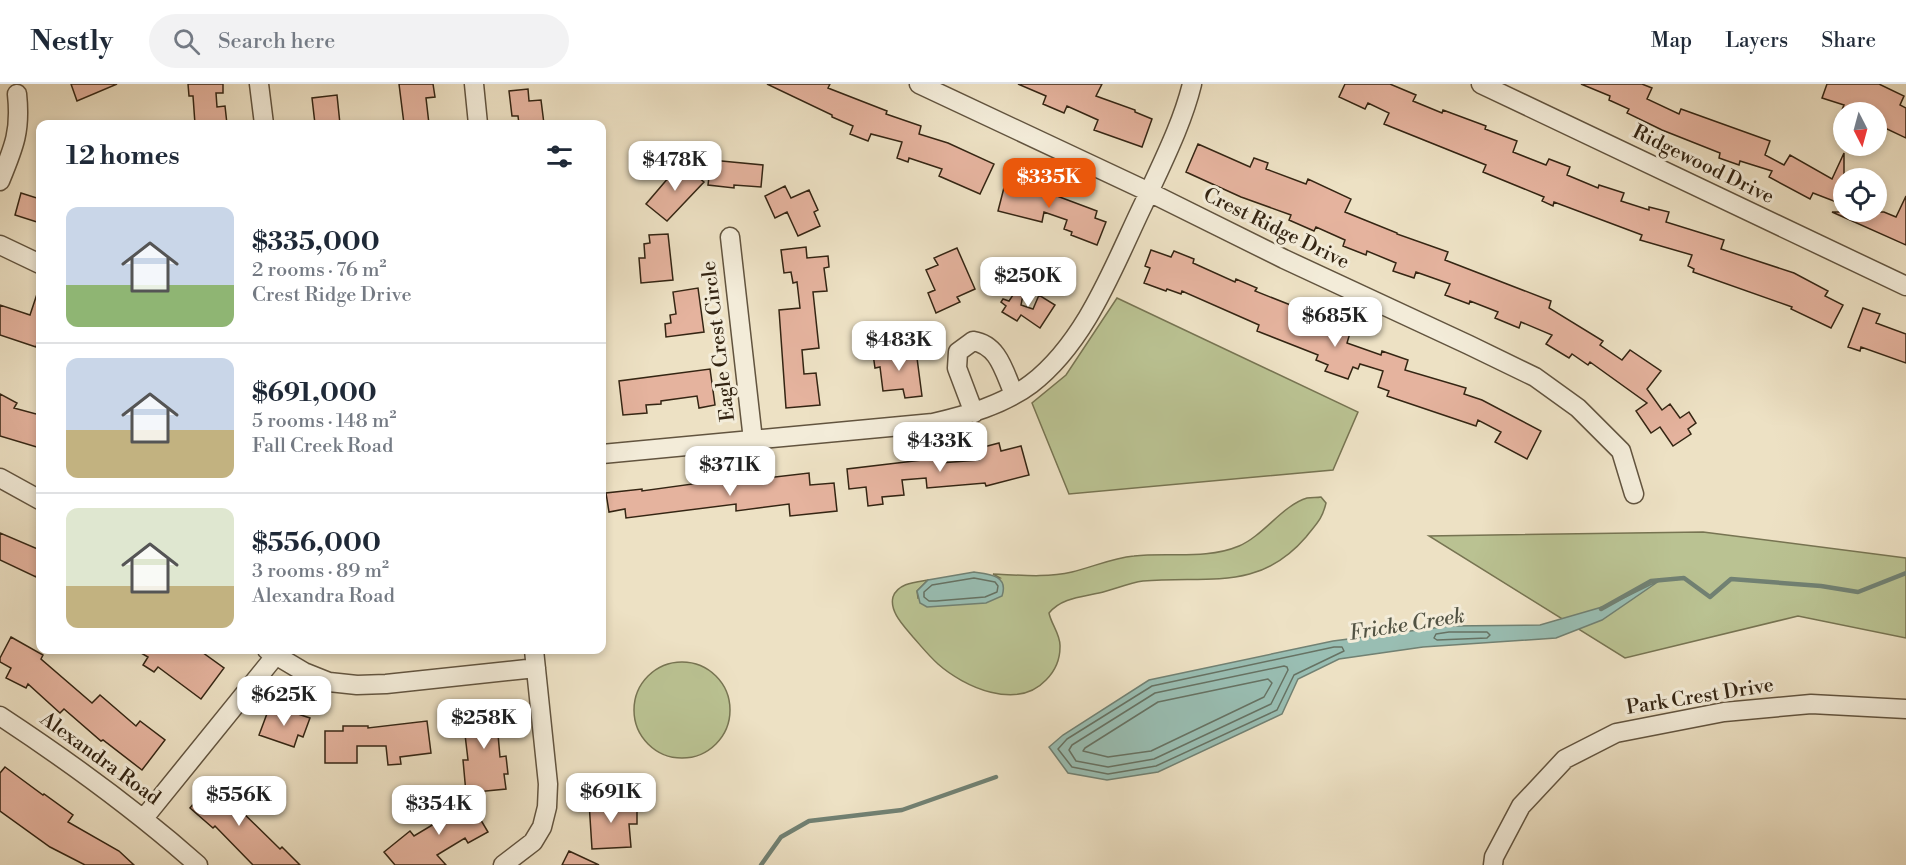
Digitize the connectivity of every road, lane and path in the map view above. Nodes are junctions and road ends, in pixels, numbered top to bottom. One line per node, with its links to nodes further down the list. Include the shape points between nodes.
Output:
1 (260, 84): 7 (street)
2 (474, 84): 8 (street)
3 (919, 84): 10 (street, Crest Ridge Drive)
4 (1192, 84): 10 (street)
5 (1481, 84): 14 (street, Ridgewood Drive)
6 (17, 94): 9 (street, via 16,142)
7 (264, 120)
8 (478, 120)
9 (0, 181)
10 (1149, 192): 15 (street, via 1085,320 1062,354 1031,384); 20 (street, Crest Ridge Drive, via 1535,377 1578,408 1621,451)
11 (730, 237): 17 (street, Eagle Crest Circle)
12 (0, 245): 13 (street)
13 (36, 262)
14 (1906, 286)
15 (1014, 394): 16 (street); 16 (street, via 994,351 986,343 974,341 958,352 957,368)
16 (974, 413): 17 (street, via 933,423)
17 (753, 440): 18 (street)
18 (606, 454)
19 (0, 478): 21 (street)
20 (1634, 494)
21 (36, 498)
22 (272, 654): 27 (street)
23 (277, 654): 24 (street, via 304,672 329,682 357,685 386,684)
24 (535, 658): 29 (street, via 548,807 532,842)
25 (1906, 709): 30 (street, Park Crest Drive, via 1811,704 1724,712 1616,733 1565,759 1521,806)
26 (0, 716): 27 (street, Alexandra Road)
27 (144, 818): 28 (street, Alexandra Road)
28 (198, 865)
29 (503, 865)
30 (1493, 865)

